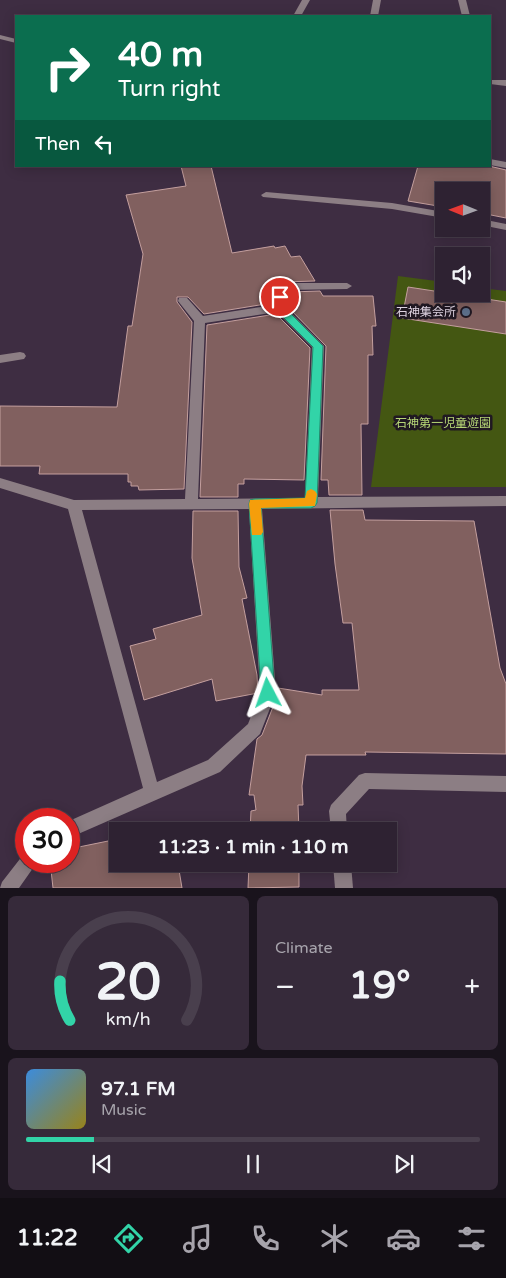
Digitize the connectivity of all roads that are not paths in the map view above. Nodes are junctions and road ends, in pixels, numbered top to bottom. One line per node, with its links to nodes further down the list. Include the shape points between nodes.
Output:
1 (306, 0): 4 (street)
2 (377, 0): 5 (street)
3 (462, 0): 6 (street)
4 (298, 15)
5 (374, 15)
6 (466, 15)
7 (0, 37): 8 (street)
8 (15, 41)
9 (491, 82): 10 (street)
10 (506, 83)
11 (491, 162): 12 (street)
12 (506, 165)
13 (266, 195): 14 (street, via 392,206)
14 (435, 213)
15 (490, 223): 16 (street)
16 (506, 226)
17 (347, 286): 19 (street, via 282,287)
18 (183, 301): 20 (street)
19 (279, 308): 20 (street); 25 (street, via 318,346)
20 (200, 320): 26 (street)
21 (20, 356): 22 (street)
22 (0, 359)
23 (0, 483): 28 (street)
24 (506, 501): 25 (street)
25 (311, 503): 27 (street)
26 (191, 504): 27 (street); 28 (street)
27 (254, 504): 30 (street, via 268,693 254,729 214,766)
28 (74, 506): 30 (street)
29 (506, 784): 31 (street, via 365,781 337,812)
30 (152, 792): 32 (street)
31 (338, 822)
32 (80, 825)
33 (343, 872): 36 (street)
34 (20, 873): 35 (street)
35 (8, 888)
36 (344, 888)

